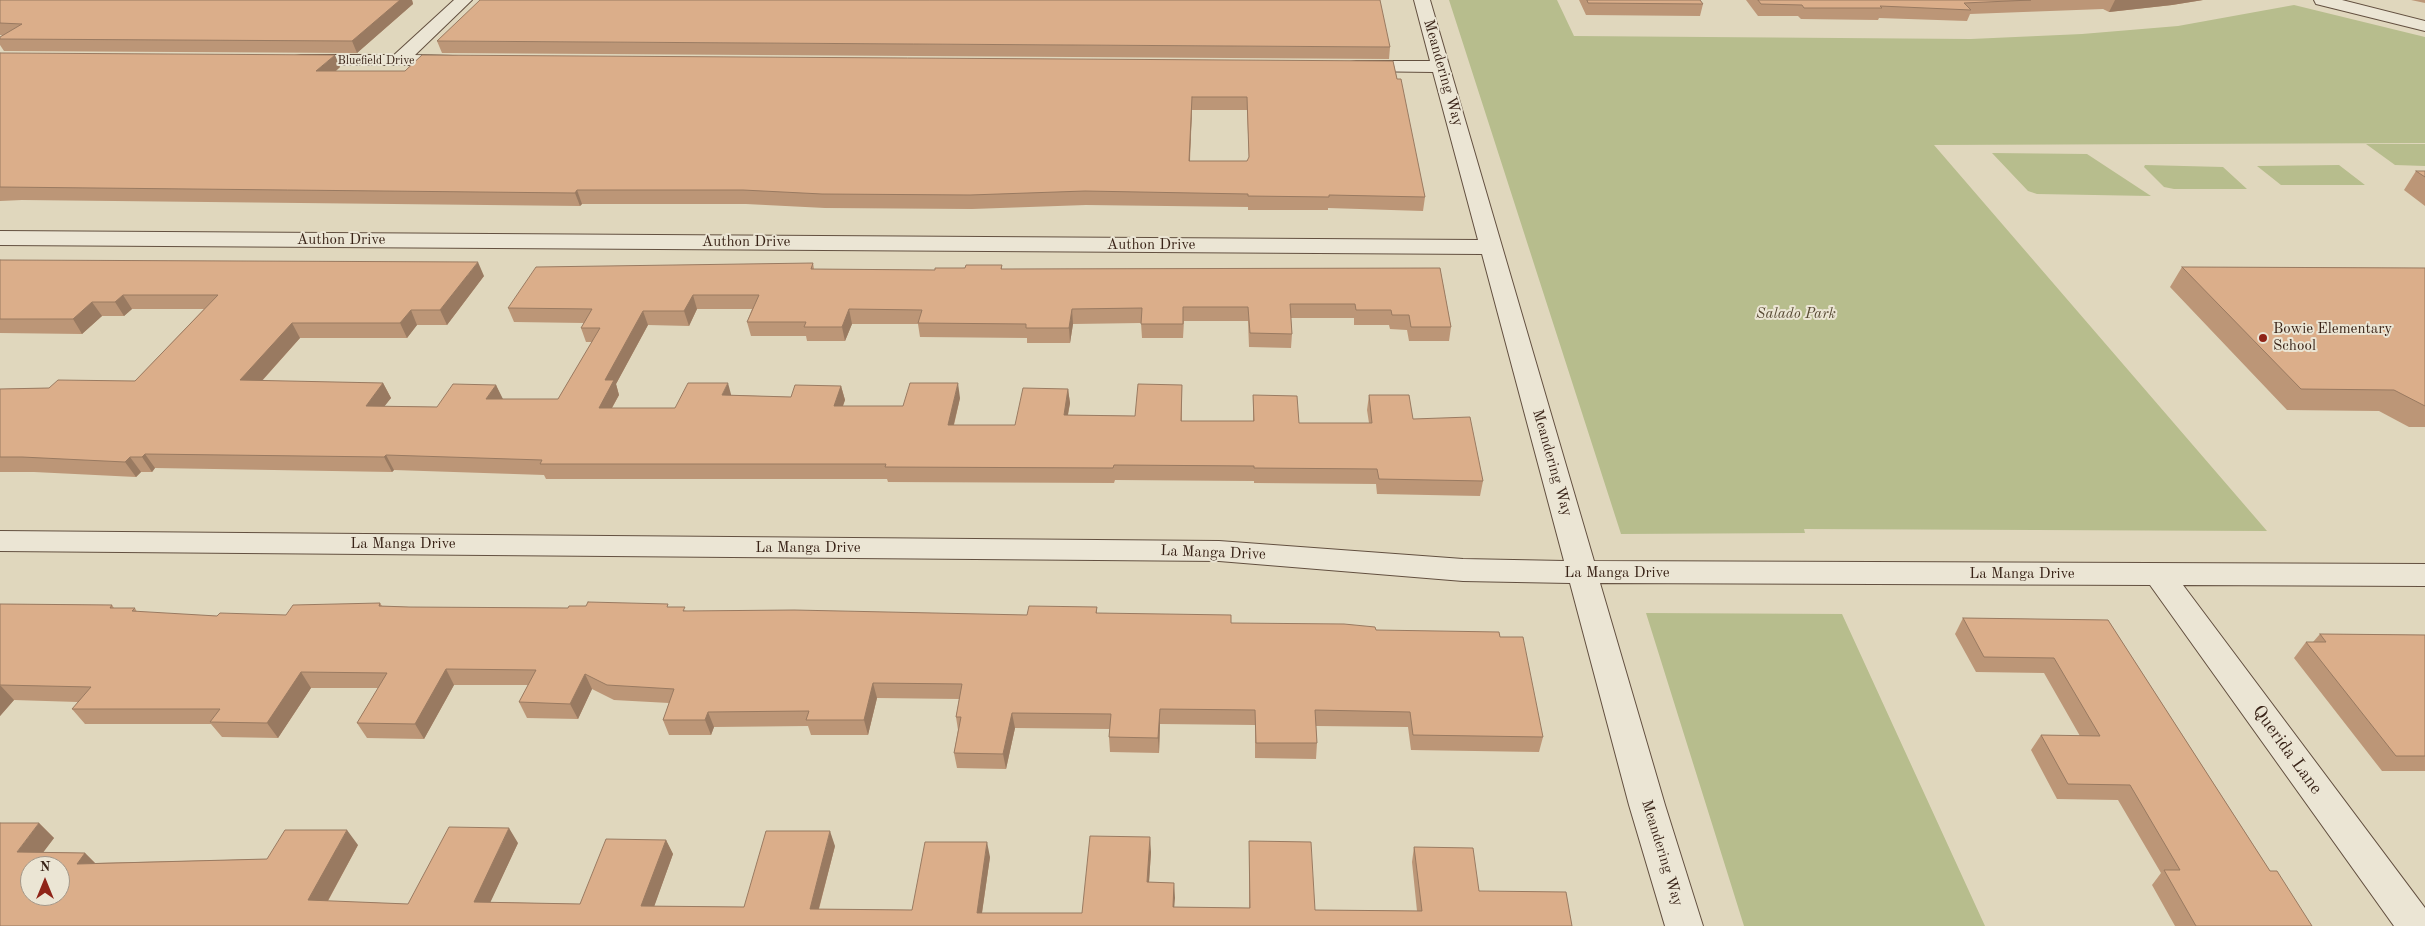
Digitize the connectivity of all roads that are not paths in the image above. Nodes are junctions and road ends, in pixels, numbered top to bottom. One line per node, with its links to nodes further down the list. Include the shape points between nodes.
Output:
1 (464, 0): 6 (street)
2 (1422, 0): 9 (street, Meandering Way)
3 (2322, 0): 4 (street)
4 (2425, 26)
5 (279, 60): 6 (street, Bluefield Drive)
6 (398, 61): 7 (street, Bluefield Drive)
7 (468, 62)
8 (1342, 66): 9 (street)
9 (1441, 67): 11 (street, Meandering Way)
10 (0, 238): 11 (street, Authon Drive)
11 (1491, 247): 13 (street, Meandering Way)
12 (0, 541): 13 (street, La Manga Drive, via 1219,551 1463,570)
13 (1583, 572): 14 (street, La Manga Drive); 16 (street, Meandering Way)
14 (2158, 574): 15 (street, La Manga Drive); 17 (street, Querida Lane)
15 (2425, 575)
16 (1684, 926)
17 (2416, 926)

